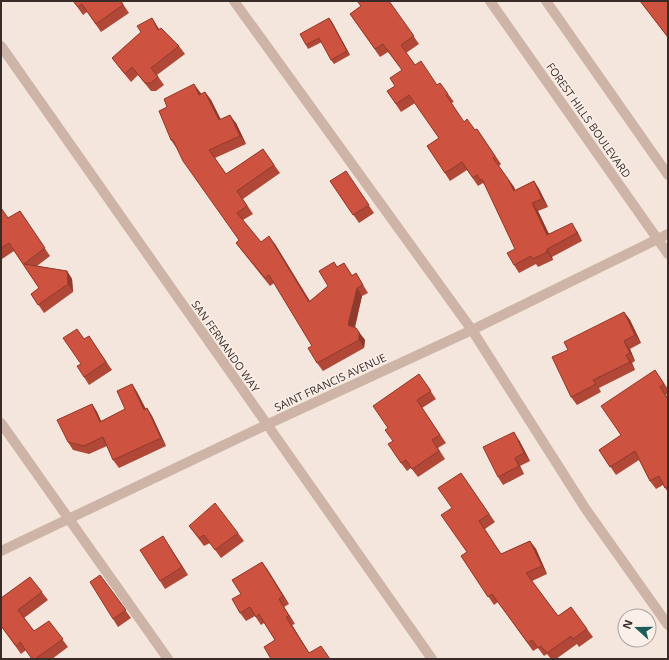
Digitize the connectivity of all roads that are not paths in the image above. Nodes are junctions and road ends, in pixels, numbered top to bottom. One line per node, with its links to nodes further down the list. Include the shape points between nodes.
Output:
1 (234, 1): 9 (street)
2 (490, 1): 7 (street, FOREST HILLS BOULEVARD)
3 (546, 1): 5 (street)
4 (1, 46): 11 (street, SAN FERNANDO WAY)
5 (668, 175)
6 (668, 234): 7 (street, SAINT FRANCIS AVENUE)
7 (658, 239): 8 (street, FOREST HILLS BOULEVARD); 9 (street, SAINT FRANCIS AVENUE)
8 (668, 254)
9 (472, 330): 11 (street, SAINT FRANCIS AVENUE); 14 (street, via 585,508)
10 (1, 423): 12 (street)
11 (266, 425): 12 (street, SAINT FRANCIS AVENUE); 16 (street, SAN FERNANDO WAY)
12 (68, 519): 13 (street, SAINT FRANCIS AVENUE); 15 (street)
13 (1, 551)
14 (668, 625)
15 (168, 659)
16 (432, 659)

